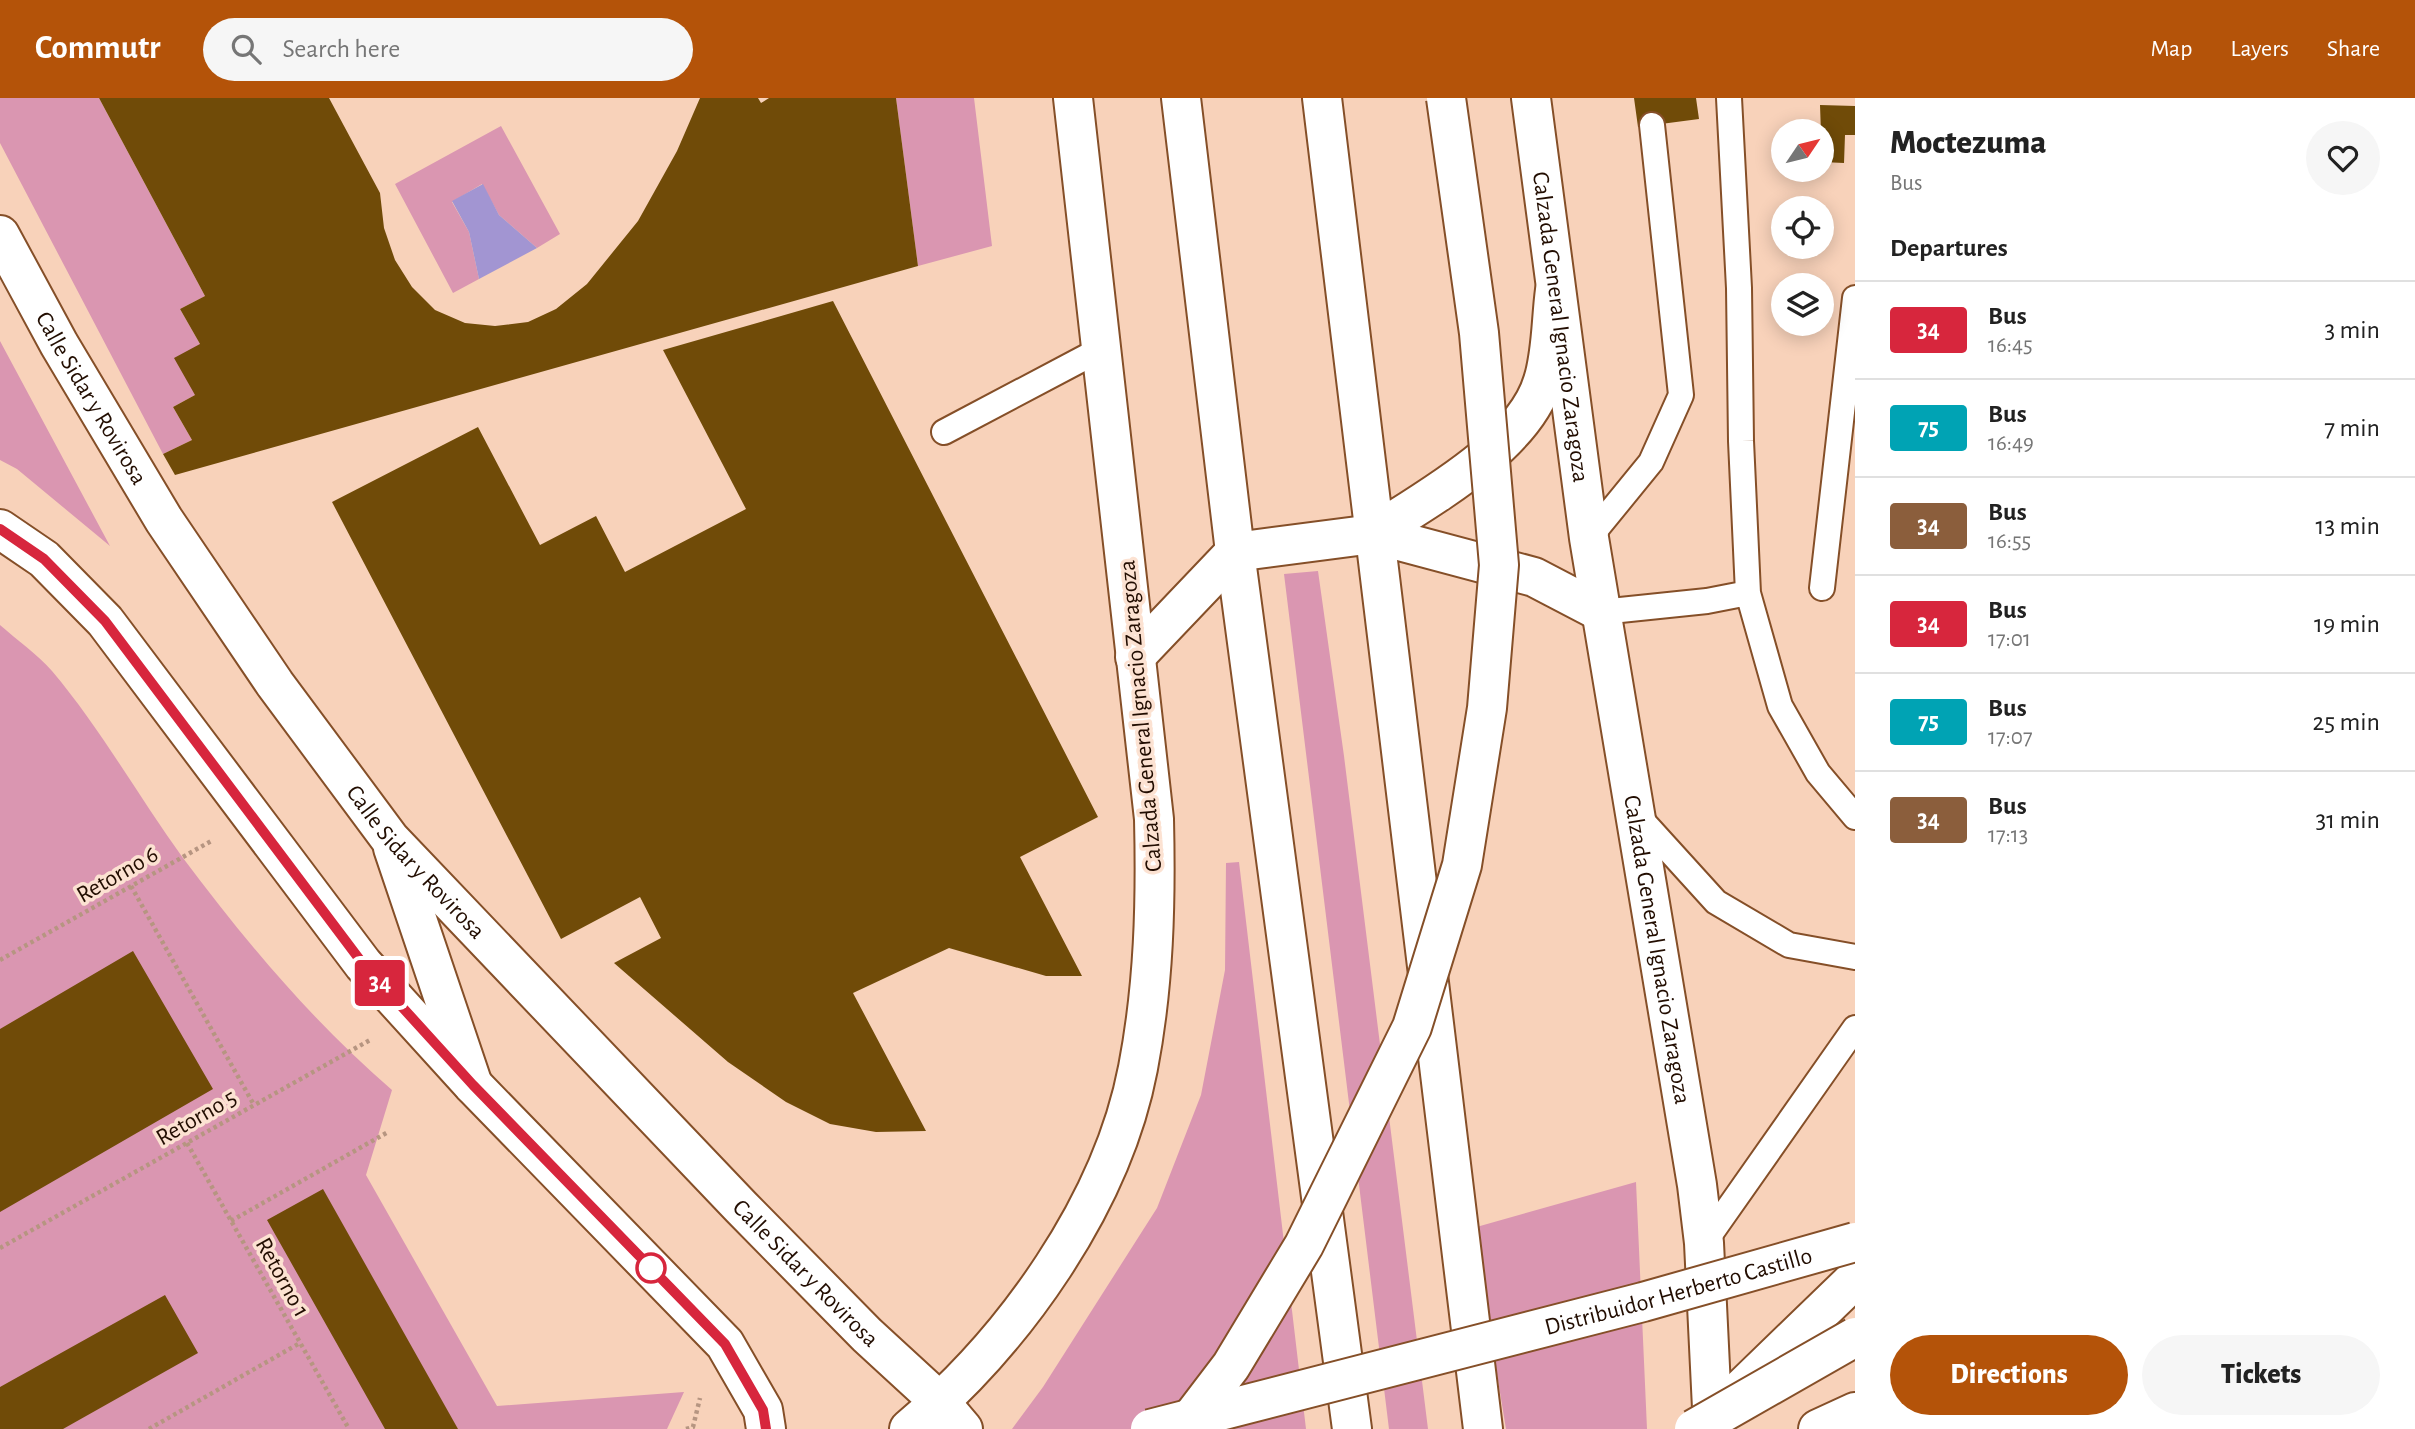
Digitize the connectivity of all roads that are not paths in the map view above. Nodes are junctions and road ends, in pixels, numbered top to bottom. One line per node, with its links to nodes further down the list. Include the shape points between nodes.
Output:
1 (1073, 98): 11 (main road, Calzada General Ignacio Zaragoza)
2 (1181, 98): 16 (main road)
3 (1322, 98): 14 (main road)
4 (1446, 98): 37 (main road, bridge, via 1479,333 1499,565 1487,708 1462,865 1412,1027 1304,1245 1231,1366)
5 (1729, 98): 18 (lane)
6 (1539, 103): 9 (main road, Calzada General Ignacio Zaragoza)
7 (1652, 125): 15 (lane, via 1681,394 1651,462)
8 (0, 234): 23 (main road, Calle Sidar y Rovirosa, via 59,344 164,520 275,684)
9 (1555, 290): 14 (main road, via 1543,382 1519,423 1478,466); 15 (main road, Calzada General Ignacio Zaragoza)
10 (1855, 298): 17 (lane)
11 (1103, 348): 12 (lane); 20 (main road, Calzada General Ignacio Zaragoza)
12 (944, 432)
13 (0, 529): 26 (main road, via 44,559 105,621 363,964)
14 (1373, 534): 16 (main road); 19 (main road, via 1534,577); 39 (main road)
15 (1589, 538): 19 (main road, Calzada General Ignacio Zaragoza)
16 (1235, 552): 20 (main road); 38 (main road)
17 (1822, 589)
18 (1748, 593): 19 (lane); 22 (lane, via 1780,706 1818,773)
19 (1601, 612): 21 (main road, Calzada General Ignacio Zaragoza)
20 (1135, 657): 32 (main road, Calzada General Ignacio Zaragoza, via 1154,819 1156,904 1150,992 1138,1070 1098,1188 1041,1285 981,1362)
21 (1634, 812): 24 (lane, via 1716,902 1789,945); 28 (main road, Calzada General Ignacio Zaragoza)
22 (1855, 817)
23 (390, 839): 26 (main road); 32 (main road, Calle Sidar y Rovirosa, via 741,1207)
24 (1855, 957)
25 (1855, 1028): 28 (lane)
26 (473, 1085): 34 (main road, via 725,1344 763,1410)
27 (1855, 1242): 36 (main road, Distribuidor Herberto Castillo, bridge)
28 (1704, 1243): 33 (main road, Calzada General Ignacio Zaragoza)
29 (1855, 1279): 33 (main road)
30 (1855, 1337): 33 (main road, bridge)
31 (1855, 1412): 40 (main road)
32 (952, 1416): 35 (main road, Calzada General Ignacio Zaragoza)
33 (1706, 1424)
34 (766, 1429)
35 (909, 1429)
36 (1150, 1429)
37 (1183, 1429)
38 (1352, 1429)
39 (1483, 1429)
40 (1818, 1429)

